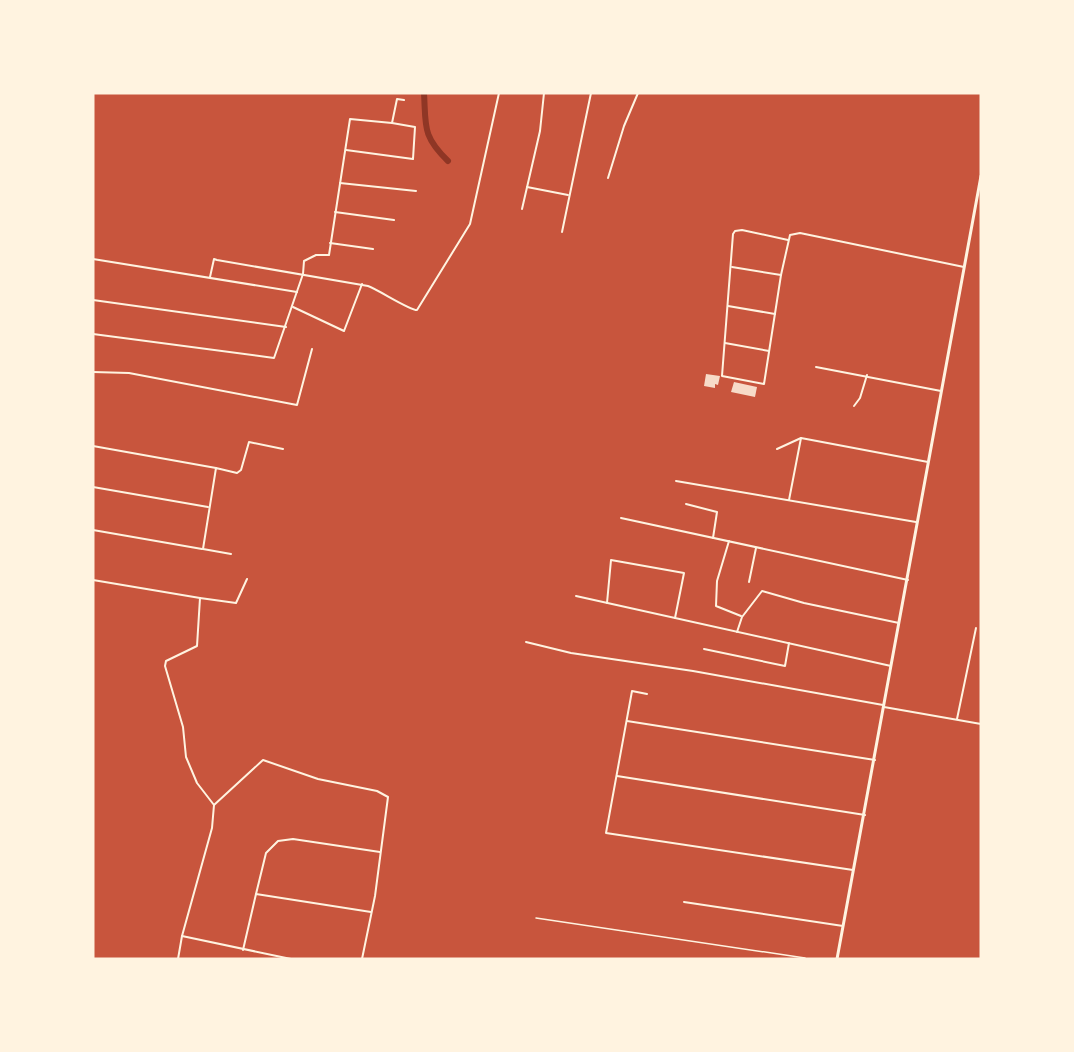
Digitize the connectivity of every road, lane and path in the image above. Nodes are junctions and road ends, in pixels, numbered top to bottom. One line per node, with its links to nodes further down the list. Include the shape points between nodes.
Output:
1 (499, 93): 27 (street, via 470,224 417,310)
2 (544, 93): 11 (street)
3 (591, 93): 13 (street)
4 (638, 93): 9 (street)
5 (404, 100): 6 (street, via 397,99)
6 (392, 123): 7 (street, via 350,119); 7 (street, via 415,127 413,159)
7 (345, 149): 10 (street)
8 (981, 176): 23 (street)
9 (608, 178)
10 (340, 183): 12 (street); 15 (street)
11 (527, 186): 13 (street); 14 (street)
12 (416, 191)
13 (569, 195): 17 (street)
14 (522, 209)
15 (336, 212): 16 (street); 19 (street)
16 (394, 220)
17 (562, 232)
18 (788, 240): 22 (street, via 735,231); 23 (street, via 790,235 800,233); 25 (street)
19 (330, 243): 20 (street); 24 (street, via 329,255 316,255 304,261)
20 (373, 249)
21 (93, 259): 26 (street)
22 (732, 267): 25 (street); 30 (street)
23 (964, 267): 41 (street)
24 (303, 274): 26 (street, via 214,259); 27 (street); 28 (street)
25 (781, 275): 32 (street)
26 (210, 277): 28 (street)
27 (362, 284): 31 (street, via 344,331)
28 (298, 292): 31 (street)
29 (93, 300): 33 (street)
30 (728, 306): 32 (street); 35 (street)
31 (293, 308): 33 (street)
32 (775, 314): 37 (street)
33 (286, 327): 34 (street, via 274,358)
34 (93, 334)
35 (725, 343): 37 (street); 37 (street, via 721,374 724,378 764,384)
36 (312, 349): 39 (street, via 297,405 129,373)
37 (770, 351)
38 (816, 367): 40 (street)
39 (93, 372)
40 (867, 375): 41 (street); 42 (street)
41 (941, 391): 47 (street)
42 (854, 406)
43 (801, 438): 46 (street); 47 (street); 51 (street)
44 (93, 446): 48 (street)
45 (283, 449): 48 (street, via 249,442 241,470)
46 (777, 449)
47 (928, 462): 55 (street)
48 (216, 468): 53 (street)
49 (676, 481): 51 (street)
50 (93, 487): 53 (street)
51 (789, 500): 55 (street)
52 (686, 504): 57 (street, via 717,512)
53 (210, 507): 60 (street)
54 (621, 518): 57 (street)
55 (917, 522): 64 (street)
56 (93, 530): 60 (street)
57 (713, 538): 58 (street)
58 (729, 541): 59 (street); 69 (street, via 717,581 716,606)
59 (756, 548): 64 (street); 65 (street)
60 (202, 549): 61 (street)
61 (231, 554)
62 (247, 579): 67 (street, via 236,603)
63 (93, 580): 67 (street)
64 (908, 580): 71 (street)
65 (749, 582)
66 (576, 596): 68 (street)
67 (200, 598): 85 (street, via 197,645 166,661 165,666 183,728 186,757 197,783)
68 (607, 603): 70 (street); 70 (street, via 611,560 684,573)
69 (742, 617): 71 (street, via 762,591); 73 (street)
70 (675, 618): 73 (street)
71 (900, 623): 77 (street)
72 (975, 628): 80 (street)
73 (737, 632): 75 (street)
74 (526, 642): 79 (street)
75 (789, 643): 76 (street, via 785,666); 77 (street)
76 (704, 649)
77 (891, 666): 79 (street)
78 (647, 694): 81 (street, via 632,691)
79 (884, 706): 80 (street); 83 (street)
80 (957, 719): 82 (street)
81 (627, 721): 83 (street); 84 (street)
82 (981, 723)
83 (875, 760): 86 (street)
84 (617, 776): 86 (street); 88 (street, via 606,833)
85 (214, 805): 87 (street, via 263,760 318,779 377,791 388,797); 94 (street, via 212,828)
86 (865, 815): 88 (street)
87 (380, 852): 89 (street, via 293,839 278,841 266,853); 91 (street)
88 (853, 870): 93 (street)
89 (256, 894): 91 (street); 95 (street)
90 (684, 902): 93 (street)
91 (372, 912): 99 (street)
92 (536, 918): 96 (lane)
93 (843, 926): 101 (street)
94 (182, 936): 95 (street); 97 (street)
95 (243, 950): 98 (street)
96 (805, 958): 100 (street)
97 (178, 959)
98 (291, 959)
99 (362, 959)
100 (813, 959)
101 (837, 959)

